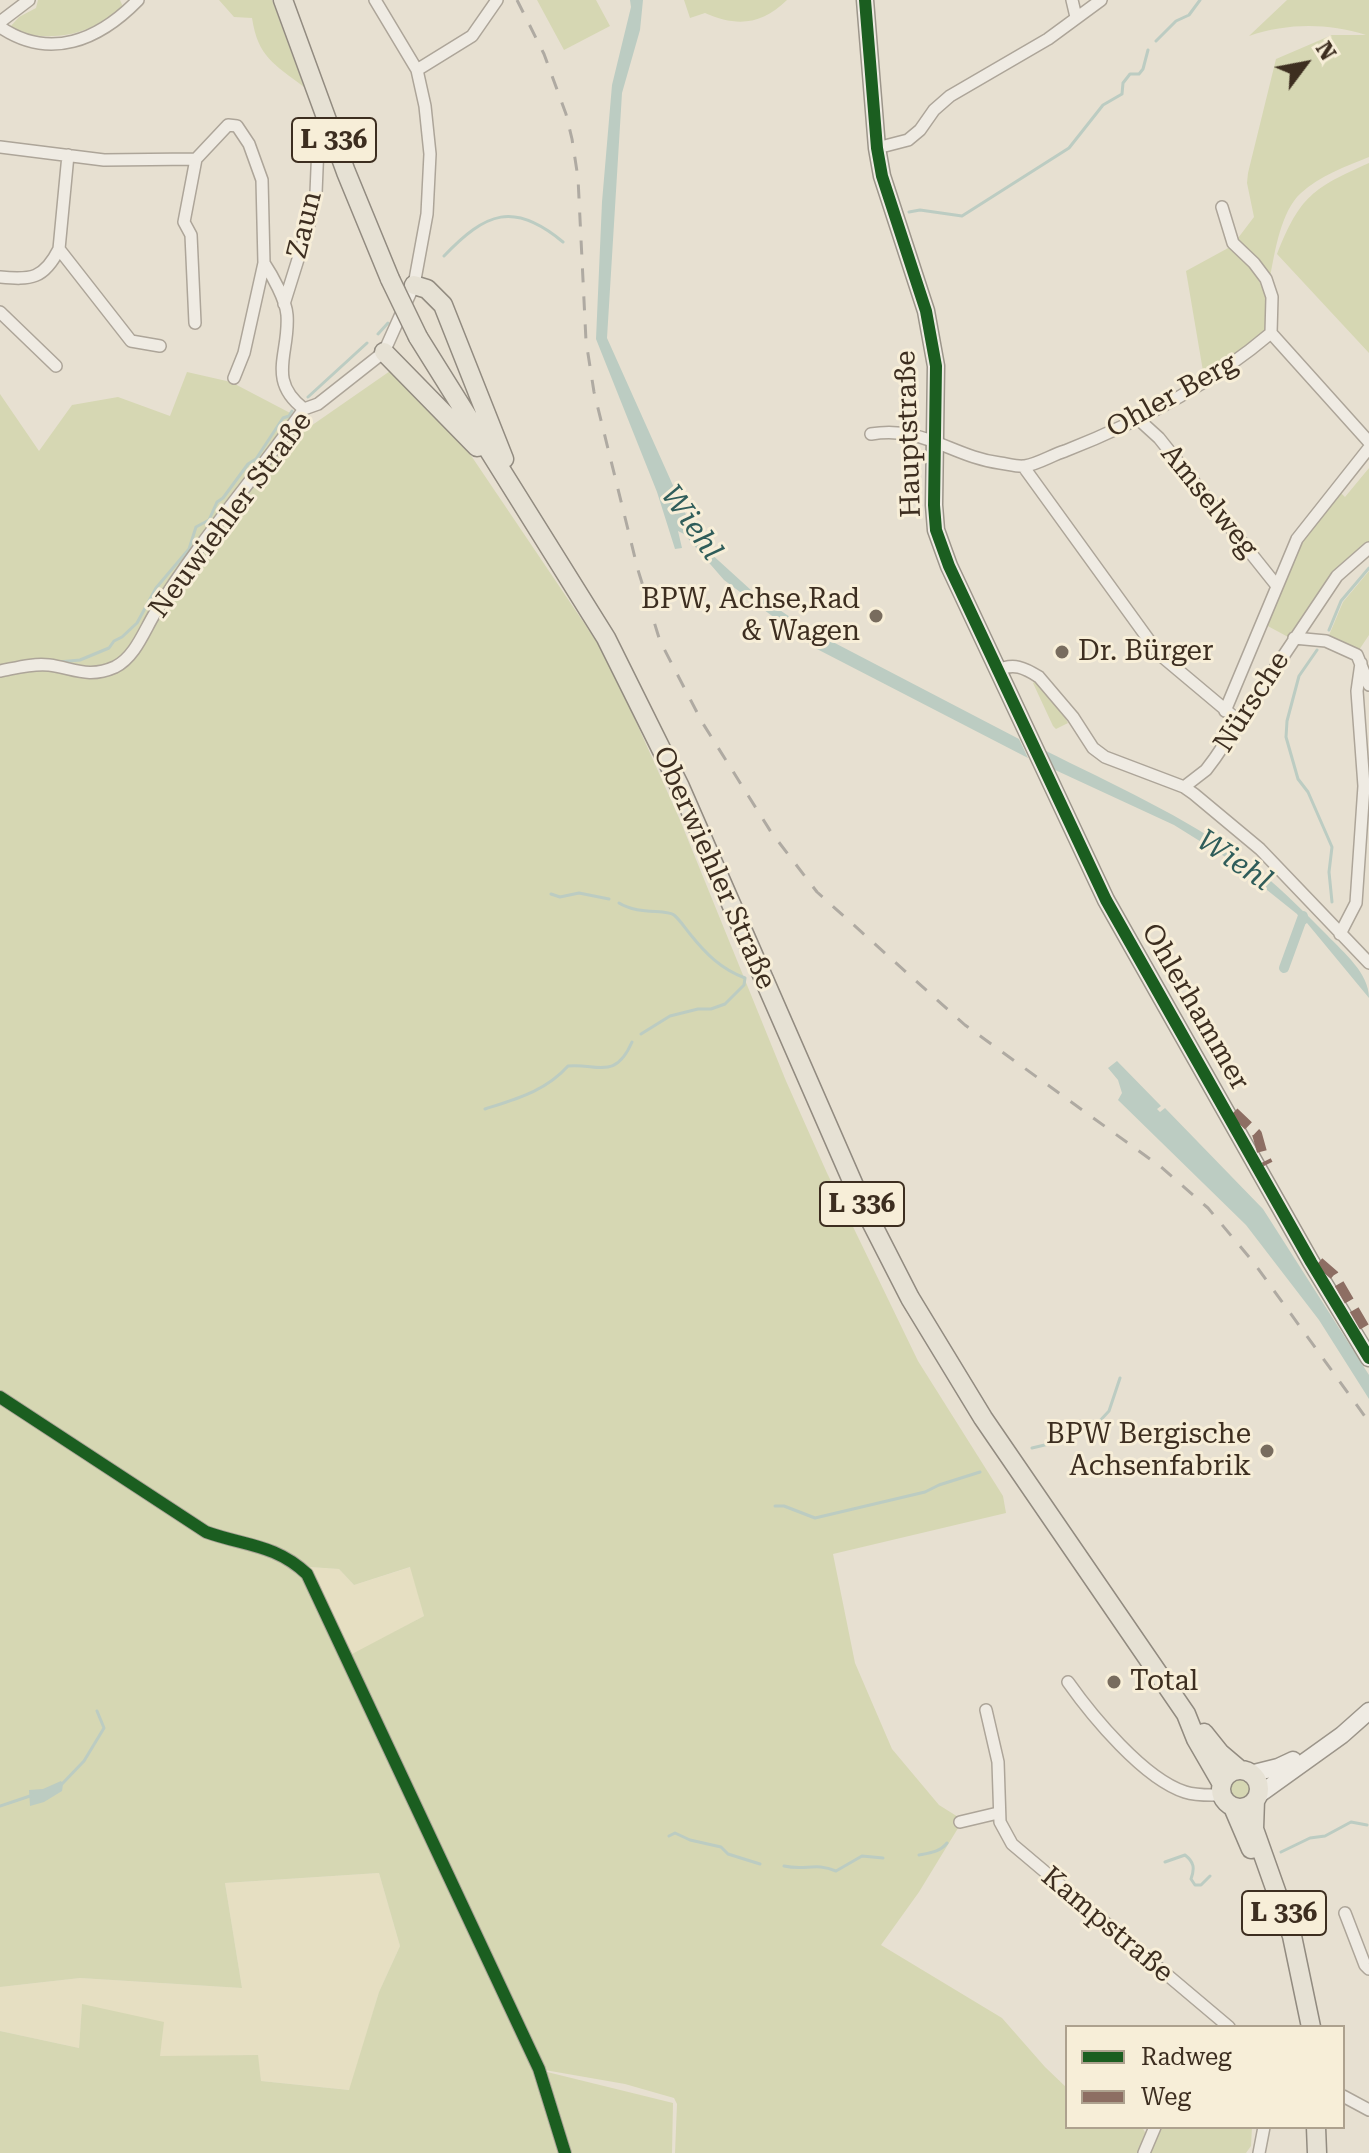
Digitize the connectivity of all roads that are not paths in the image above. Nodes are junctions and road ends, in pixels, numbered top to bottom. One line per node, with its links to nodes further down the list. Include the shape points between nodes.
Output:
1 (29, 0): 10 (street)
2 (138, 0): 10 (street, via 115,24 65,44 28,42)
3 (283, 0): 36 (main road, Oberwiehler Straße / L 336, bridge, via 390,279 418,337)
4 (375, 0): 11 (street, Neuwiehler Straße)
5 (497, 0): 11 (street, via 472,36)
6 (865, 0): 14 (street, Hauptstraße)
7 (1072, 0): 9 (street)
8 (1101, 0): 9 (street)
9 (1076, 17): 14 (street, via 950,96 908,140)
10 (0, 24)
11 (417, 70): 21 (street, Neuwiehler Straße, via 430,154 427,214)
12 (318, 145): 22 (street, Zaun, via 316,193)
13 (0, 147): 15 (street)
14 (877, 148): 33 (street, Hauptstraße, via 926,311 936,366)
15 (68, 155): 16 (street); 18 (street)
16 (196, 159): 19 (street, Zaun, via 228,125 241,131 262,180); 24 (street, via 184,222 191,235)
17 (1222, 207): 25 (street, via 1233,243 1266,279 1272,297)
18 (59, 249): 20 (street, via 50,265 32,278); 26 (street, via 131,341)
19 (264, 263): 22 (street, Zaun); 29 (street, Zaun)
20 (0, 277)
21 (414, 285): 27 (street, Neuwiehler Straße); 37 (main road, L 336, via 427,289 443,305 501,454)
22 (284, 304): 30 (street, Zaun, via 282,374 289,394)
23 (0, 312): 28 (street)
24 (195, 323)
25 (1271, 333): 31 (street, Ohler Berg, via 1238,361); 34 (street)
26 (160, 346)
27 (384, 352): 30 (street, Neuwiehler Straße, via 318,404); 36 (main road, L 336)
28 (56, 366)
29 (234, 378)
30 (304, 409): 42 (street, Neuwiehler Straße, via 176,578 132,652 114,667 94,672 38,664)
31 (1137, 418): 35 (street, Ohler Berg); 39 (street, Amselweg, via 1159,438)
32 (871, 434): 33 (street, via 919,435)
33 (934, 441): 35 (street, via 995,463); 43 (street, Hauptstraße, via 936,530)
34 (1369, 445): 39 (street, via 1297,539)
35 (1023, 466): 45 (street, via 1159,654)
36 (498, 467): 37 (main road, Oberwiehler Straße / L 336)
37 (541, 533): 55 (main road, Oberwiehler Straße / L 336, via 606,638 680,787 863,1206 910,1298 983,1418)
38 (1369, 548): 40 (street, Nürsche, via 1337,576)
39 (1277, 586): 45 (street)
40 (1294, 638): 41 (street, via 1345,648); 46 (street, Nürsche)
41 (1361, 663): 44 (street); 48 (street, via 1357,691 1364,786 1356,903)
42 (0, 671)
43 (997, 671): 47 (street, via 1017,666 1039,677 1093,748); 50 (street, Ohlerhammer, via 1106,900)
44 (1369, 685)
45 (1225, 711): 46 (street)
46 (1240, 722): 47 (street, Nürsche, via 1206,770)
47 (1184, 787): 48 (street, via 1260,849)
48 (1340, 934): 49 (street)
49 (1369, 963)
50 (1369, 1358)
51 (0, 1397): 72 (street, via 206,1532 270,1549 307,1574 539,2069)
52 (1068, 1682): 58 (street, via 1127,1752 1169,1785 1199,1796)
53 (986, 1710): 60 (street, Kampstraße, via 998,1762)
54 (1369, 1711): 56 (street)
55 (1186, 1714): 57 (main road, Oberwiehler Straße / L 336); 58 (main road, Oberwiehler Straße / L 336)
56 (1324, 1747): 57 (street, via 1278,1767); 59 (street)
57 (1245, 1772): 58 (main road, via 1229,1774); 59 (main road, via 1257,1781)
58 (1226, 1795): 59 (main road, via 1245,1807); 65 (main road, Oberwiehler Straße / L 336, via 1276,1914)
59 (1256, 1798): 66 (main road, L 336, via 1254,1829 1292,1936)
60 (998, 1813): 61 (street); 64 (street, Kampstraße, via 1012,1844)
61 (960, 1822)
62 (1345, 1913): 63 (street)
63 (1369, 1969)
64 (1227, 2025)
65 (1302, 2025)
66 (1311, 2025)
67 (1345, 2097): 68 (street)
68 (1369, 2110)
69 (1154, 2129): 73 (street)
70 (1264, 2129): 74 (street)
71 (1316, 2129): 75 (main road)
72 (565, 2153)
73 (1144, 2153)
74 (1259, 2153)
75 (1317, 2153)

